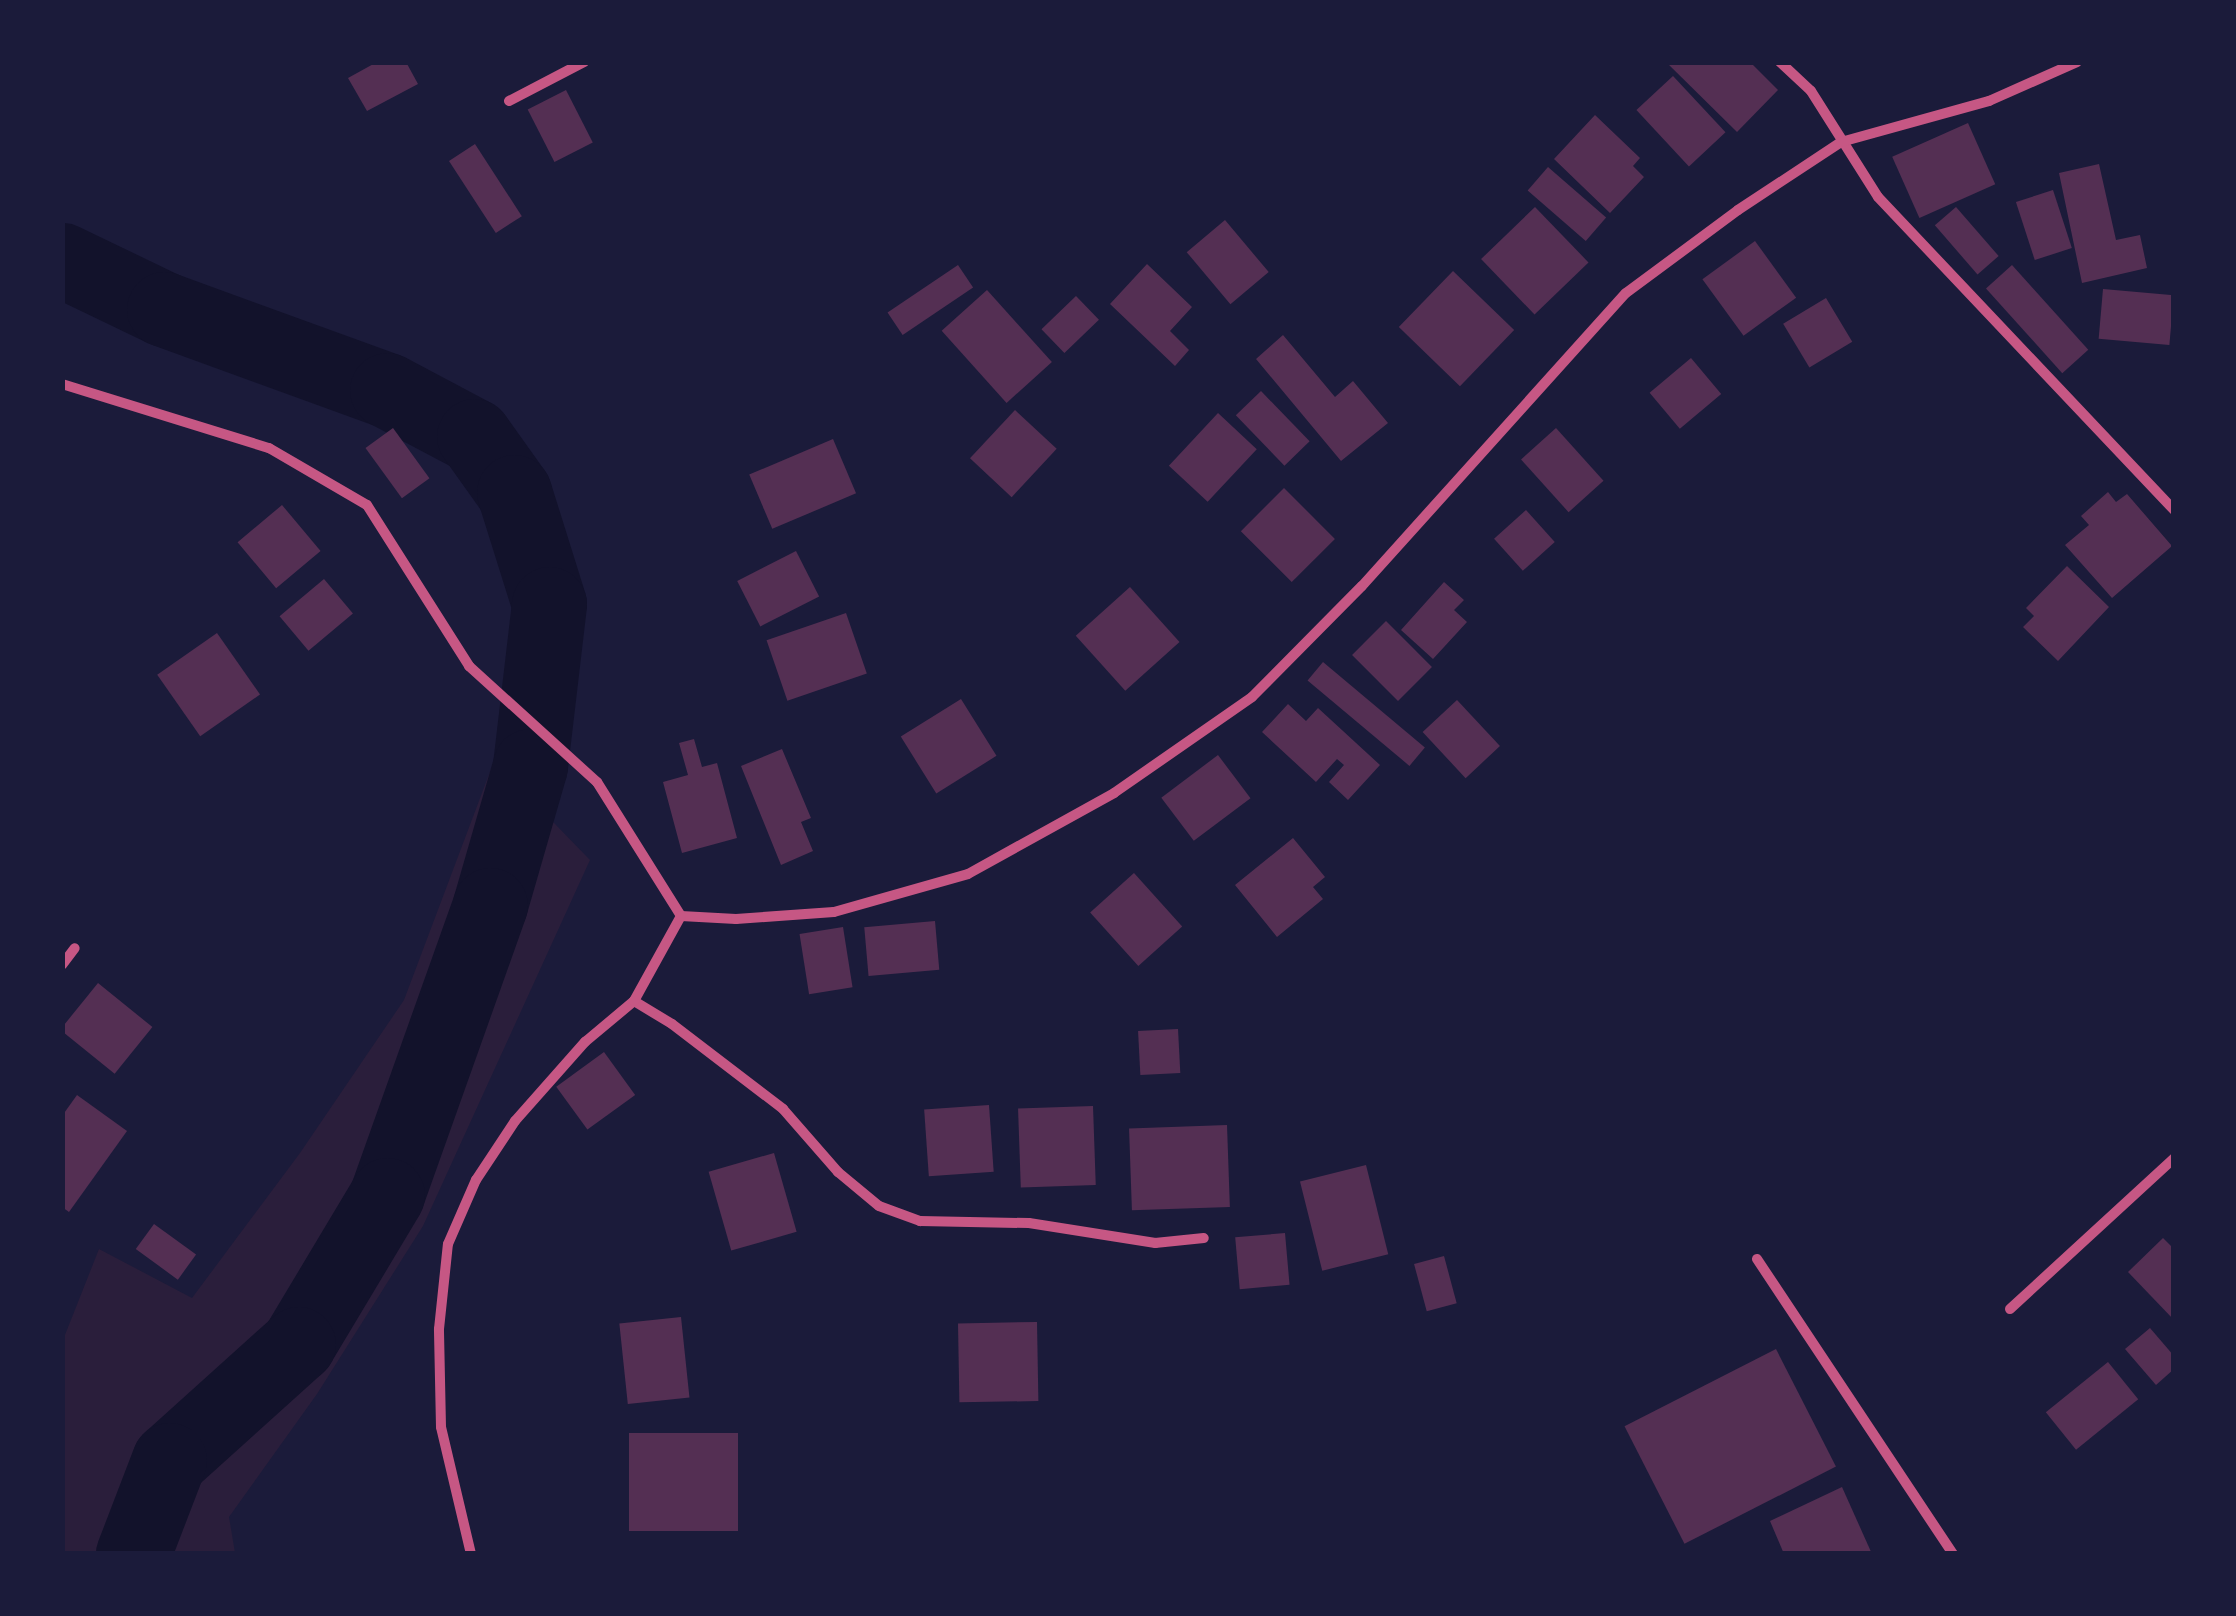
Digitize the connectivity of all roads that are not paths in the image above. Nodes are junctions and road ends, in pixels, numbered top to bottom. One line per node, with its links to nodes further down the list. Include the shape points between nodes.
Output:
1 (584, 62): 4 (street)
2 (1780, 62): 5 (street, via 1810,92)
3 (2077, 62): 5 (street, via 1989,101)
4 (509, 101)
5 (1841, 142): 7 (street, via 1878,197); 8 (street, via 1626,293 1362,586 1252,696 1114,792 968,874 834,912)
6 (62, 384): 8 (street, via 269,448 367,505 469,666 597,782)
7 (2174, 510)
8 (682, 916): 11 (street)
9 (75, 948): 10 (street)
10 (62, 965)
11 (634, 1001): 13 (street, via 783,1109 838,1172 879,1206 920,1221 1029,1223 1155,1242); 16 (street, via 584,1042 515,1121 476,1180 448,1244 439,1328 441,1427)
12 (2174, 1158): 15 (street)
13 (1204, 1238)
14 (1757, 1260): 17 (street)
15 (2010, 1309)
16 (471, 1554)
17 (1953, 1554)

